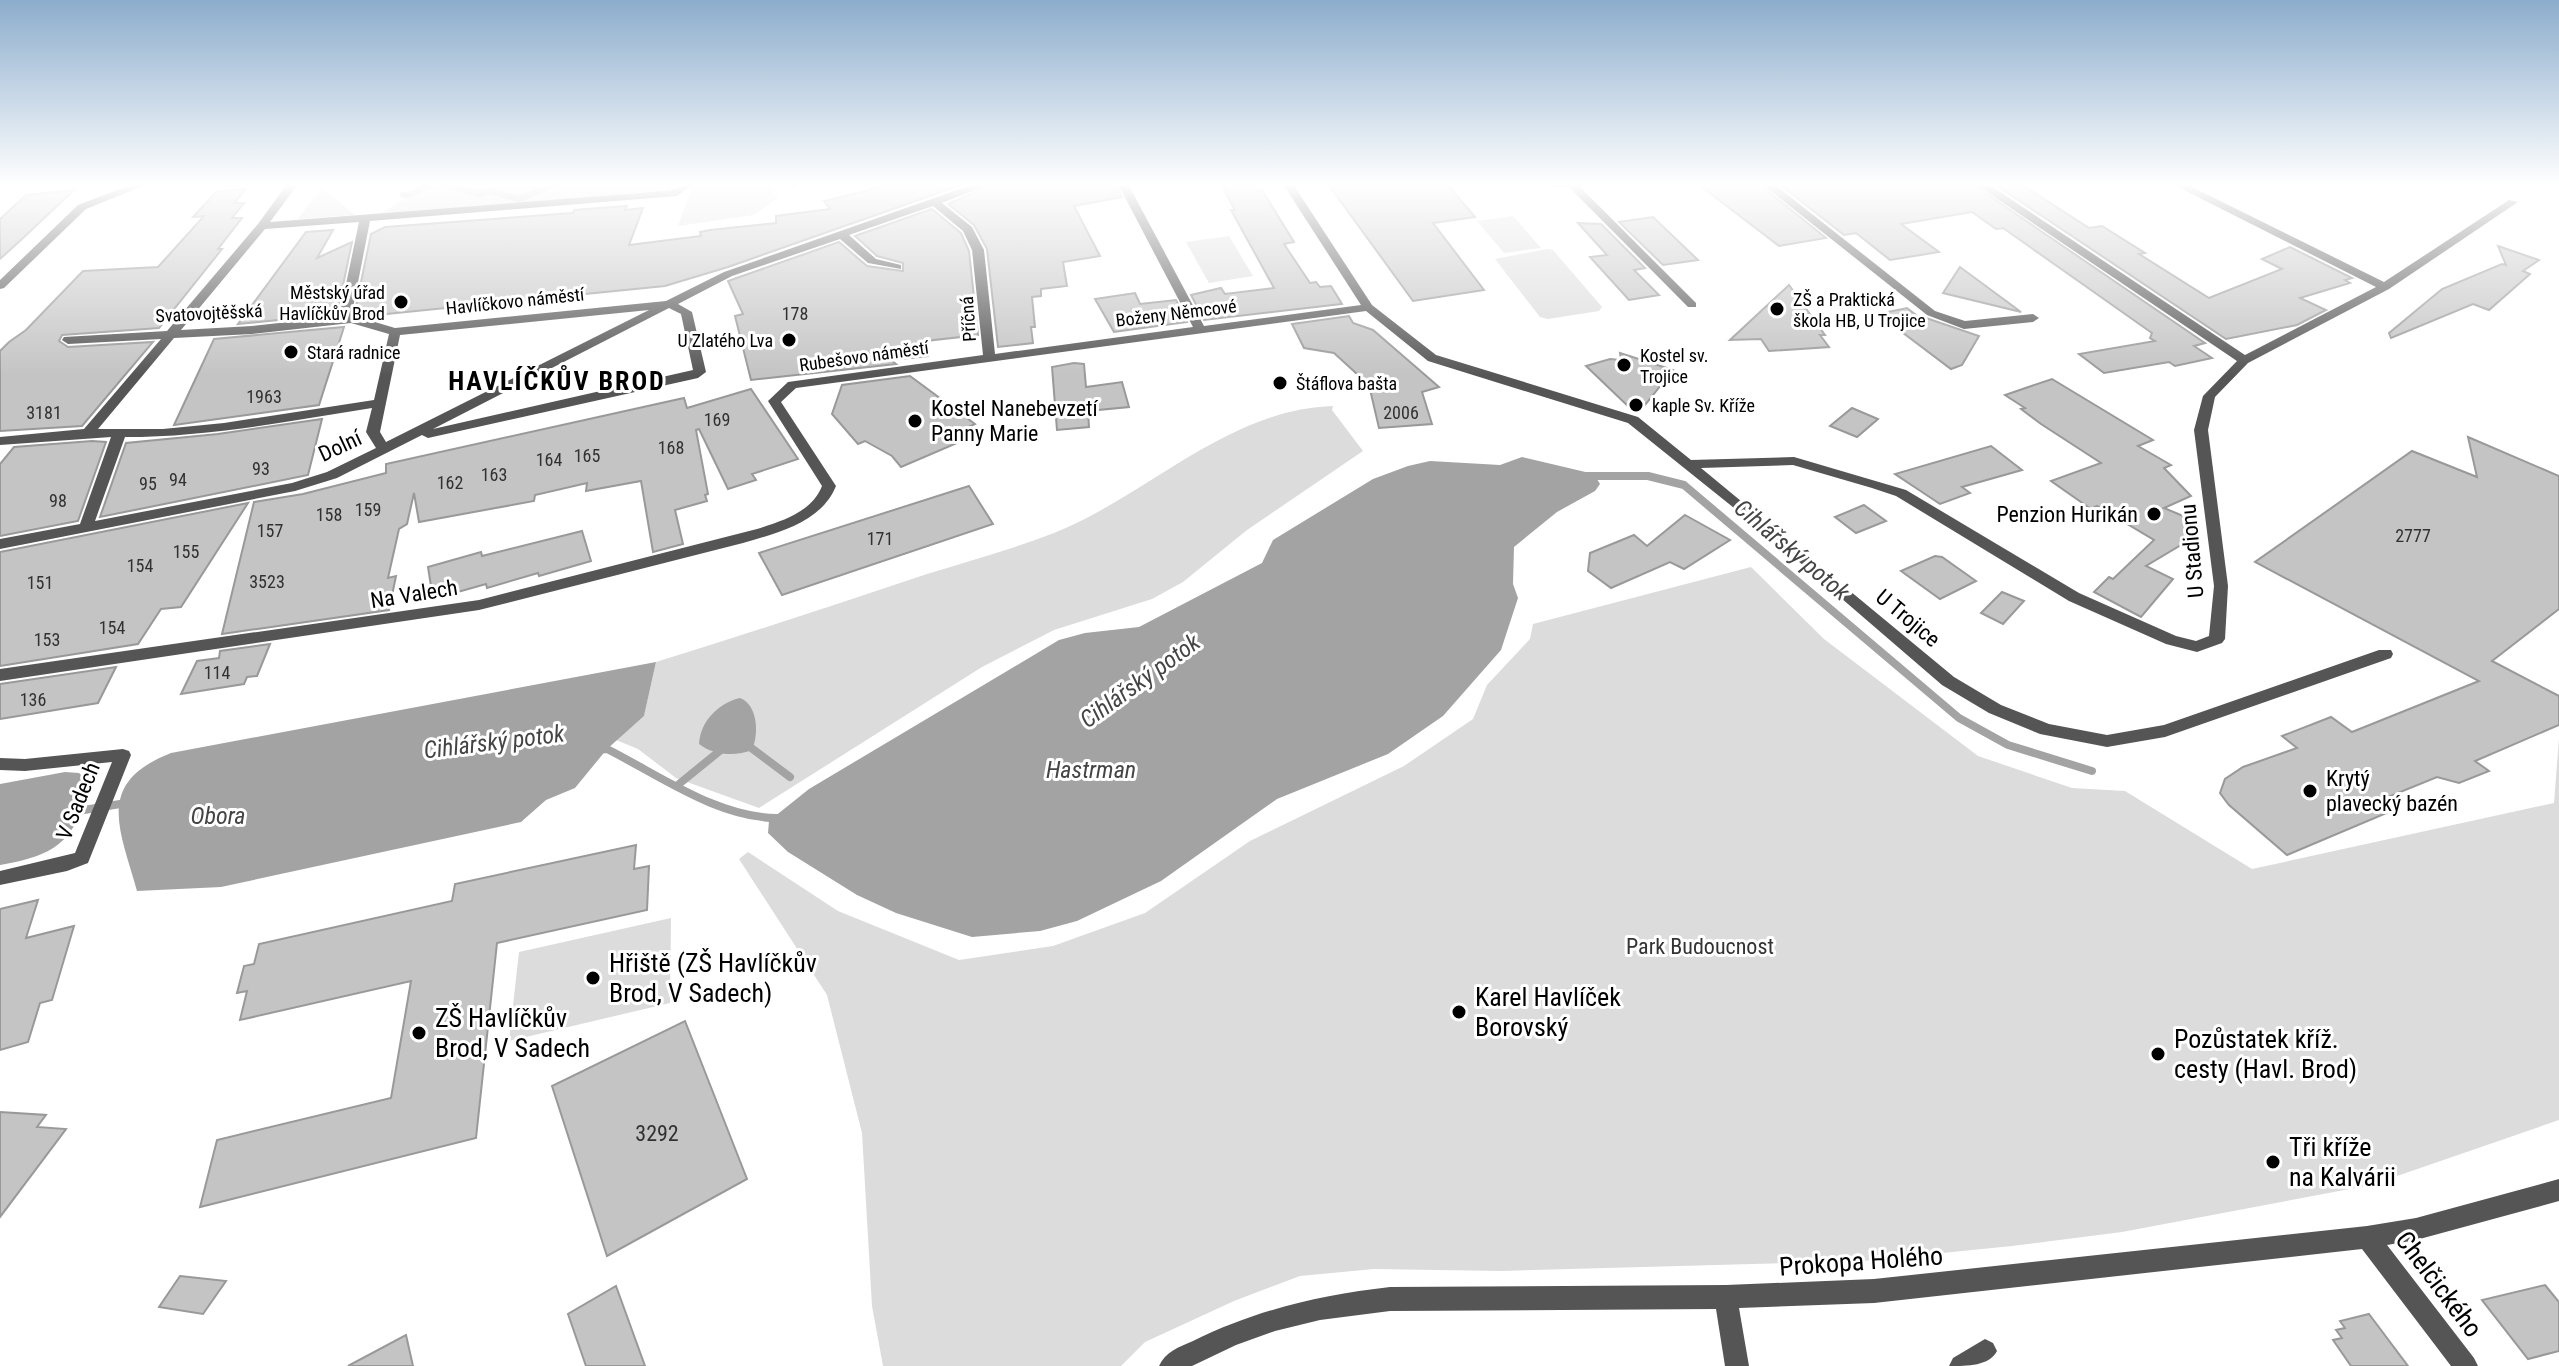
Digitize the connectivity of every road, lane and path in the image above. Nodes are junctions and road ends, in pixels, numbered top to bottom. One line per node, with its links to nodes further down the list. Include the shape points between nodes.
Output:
1 (40, 248): 15 (street)
2 (244, 248): 23 (street)
3 (359, 248): 21 (street, via 346,313)
4 (802, 248): 17 (street, Dolní, via 728,274)
5 (857, 248): 14 (street, via 872,261)
6 (977, 248): 26 (street, Příčná)
7 (1157, 248): 22 (street)
8 (1329, 248): 19 (street, U Trojice)
9 (1635, 248): 18 (street)
10 (1848, 248): 20 (street, via 1931,313 1964,325)
11 (2076, 248): 27 (street)
12 (2306, 248): 16 (street)
13 (2444, 248): 16 (street, U Stadionu)
14 (897, 267)
15 (0, 286)
16 (2385, 287): 27 (street, U Stadionu)
17 (670, 304): 24 (street, Havlíčkovo náměstí); 31 (street, Dolní); 31 (street, via 686,312 700,372)
18 (1692, 305)
19 (1368, 307): 22 (street, Boženy Němcové); 34 (street, U Trojice, via 1441,363 1633,420)
20 (2033, 318)
21 (351, 319): 23 (street, Svatovojtěšská); 24 (street, Svatovojtěšská)
22 (1199, 328): 26 (street, Boženy Němcové)
23 (174, 332): 25 (street, Svatovojtěšská); 29 (street)
24 (395, 332): 28 (street)
25 (68, 340)
26 (989, 356): 35 (street, Rubešovo náměstí, via 792,385 774,401 825,476 829,486)
27 (2244, 360): 34 (street, U Stadionu, via 2209,396 2201,430 2221,586 2217,639 2197,647 2074,597 1901,493 1794,461)
28 (378, 403): 30 (street, via 224,427); 33 (street, via 373,432)
29 (88, 433): 30 (street); 32 (street)
30 (119, 434): 36 (street)
31 (407, 438): 33 (street, Dolní)
32 (0, 441)
33 (384, 450): 36 (street, Dolní, via 304,484)
34 (1691, 464): 38 (street, U Trojice, via 1948,681 1995,709 2046,730 2107,741 2165,731)
35 (822, 502): 39 (street, Na Valech, via 756,534 479,605)
36 (86, 528): 37 (street, Dolní)
37 (5, 544)
38 (2385, 654)
39 (0, 675)
40 (0, 764): 41 (street, V Sadech, via 123,755 82,858)
41 (0, 878)
42 (2559, 1190): 43 (street, Prokopa Holého)
43 (2367, 1237): 44 (street, Prokopa Holého, via 1874,1291); 49 (street, Chelčického)
44 (1726, 1297): 46 (street, Prokopa Holého, via 1390,1299 1340,1304 1235,1332); 47 (street)
45 (1985, 1351): 48 (street)
46 (1171, 1366)
47 (1737, 1366)
48 (1961, 1366)
49 (2466, 1366)

